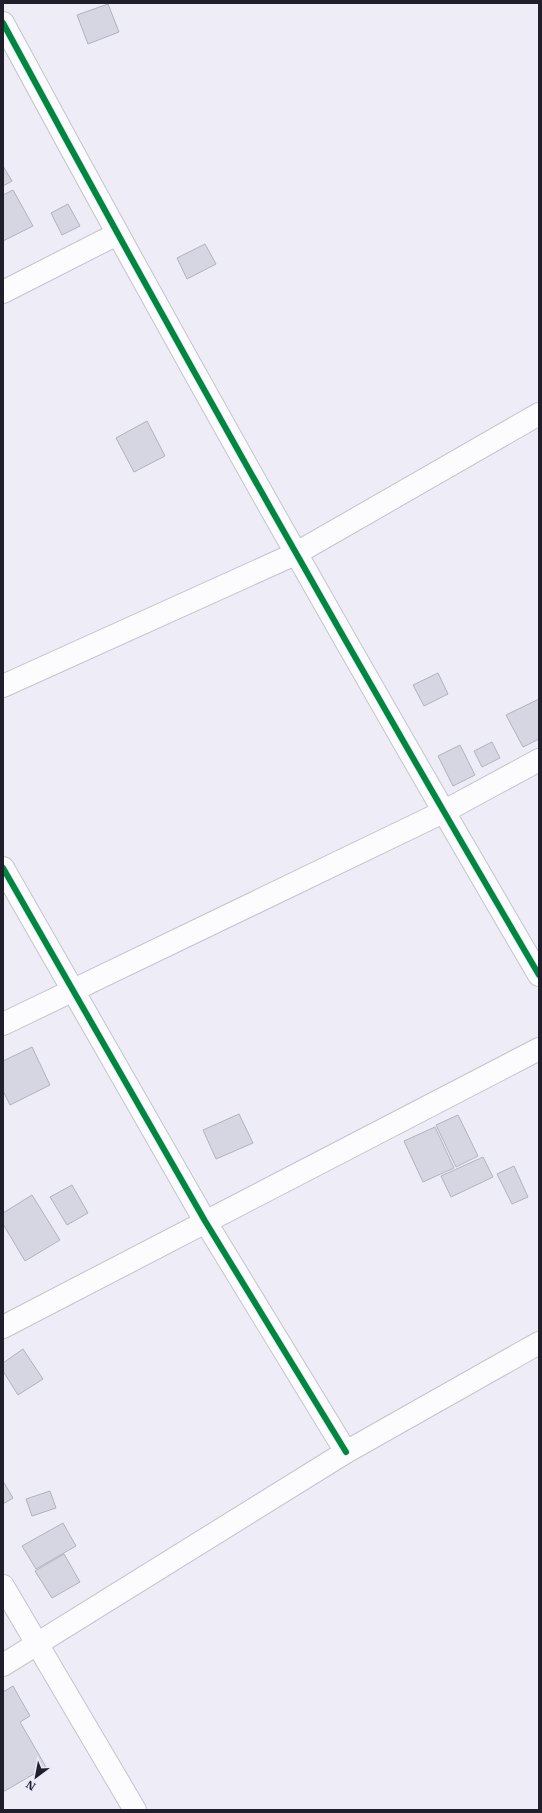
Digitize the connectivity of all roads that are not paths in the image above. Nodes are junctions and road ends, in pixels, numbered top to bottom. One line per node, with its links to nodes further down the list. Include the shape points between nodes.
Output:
1 (3, 23): 2 (street)
2 (117, 234): 3 (street); 5 (street)
3 (3, 292)
4 (539, 414): 5 (street)
5 (296, 554): 6 (street); 8 (street)
6 (3, 686)
7 (539, 760): 8 (street)
8 (443, 812): 10 (street); 11 (street)
9 (3, 868): 11 (street)
10 (539, 975)
11 (72, 989): 12 (street); 14 (street)
12 (3, 1024)
13 (539, 1049): 14 (street)
14 (205, 1221): 15 (street); 17 (street)
15 (3, 1327)
16 (539, 1343): 17 (street)
17 (346, 1452): 19 (street)
18 (3, 1586): 19 (street)
19 (36, 1644): 20 (street); 21 (street)
20 (3, 1665)
21 (135, 1810)

